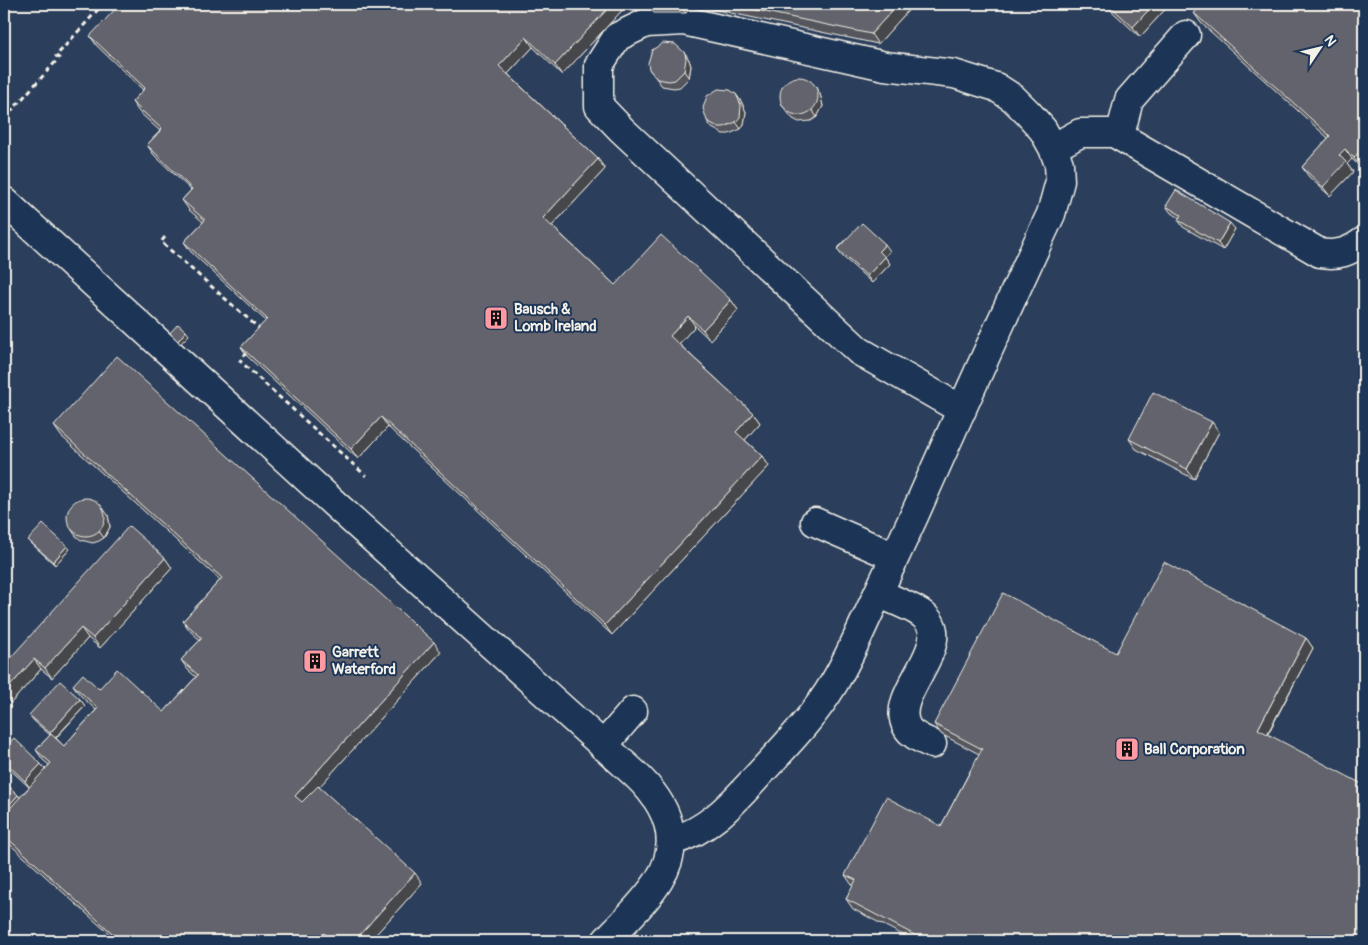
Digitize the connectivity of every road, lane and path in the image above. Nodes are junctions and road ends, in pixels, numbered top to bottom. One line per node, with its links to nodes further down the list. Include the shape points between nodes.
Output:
1 (103, 4): 3 (path)
2 (1186, 35): 4 (lane, via 1129,100)
3 (4, 119)
4 (1120, 135): 5 (lane, via 1080,133); 8 (lane, via 1320,253 1334,255)
5 (1054, 148): 11 (lane, via 1060,164 1060,181 1054,206); 11 (lane, via 1043,130 1013,98 976,80 954,74 885,66 684,22 646,23 617,38 599,65 599,106 622,130 859,350)
6 (4, 201): 18 (lane)
7 (166, 236): 9 (path, via 161,242)
8 (1364, 241)
9 (264, 334)
10 (252, 347): 12 (path, via 240,361)
11 (962, 410): 14 (lane)
12 (366, 476)
13 (815, 522): 14 (lane)
14 (895, 557): 15 (lane)
15 (878, 593): 17 (lane, via 924,615 933,629 934,642 903,711 907,727); 19 (lane, via 847,661 821,704 794,737 722,813 700,830)
16 (633, 711): 18 (lane)
17 (932, 744)
18 (603, 746): 19 (lane, via 654,794 666,816)
19 (671, 841): 20 (lane, via 659,881)
20 (606, 941)

